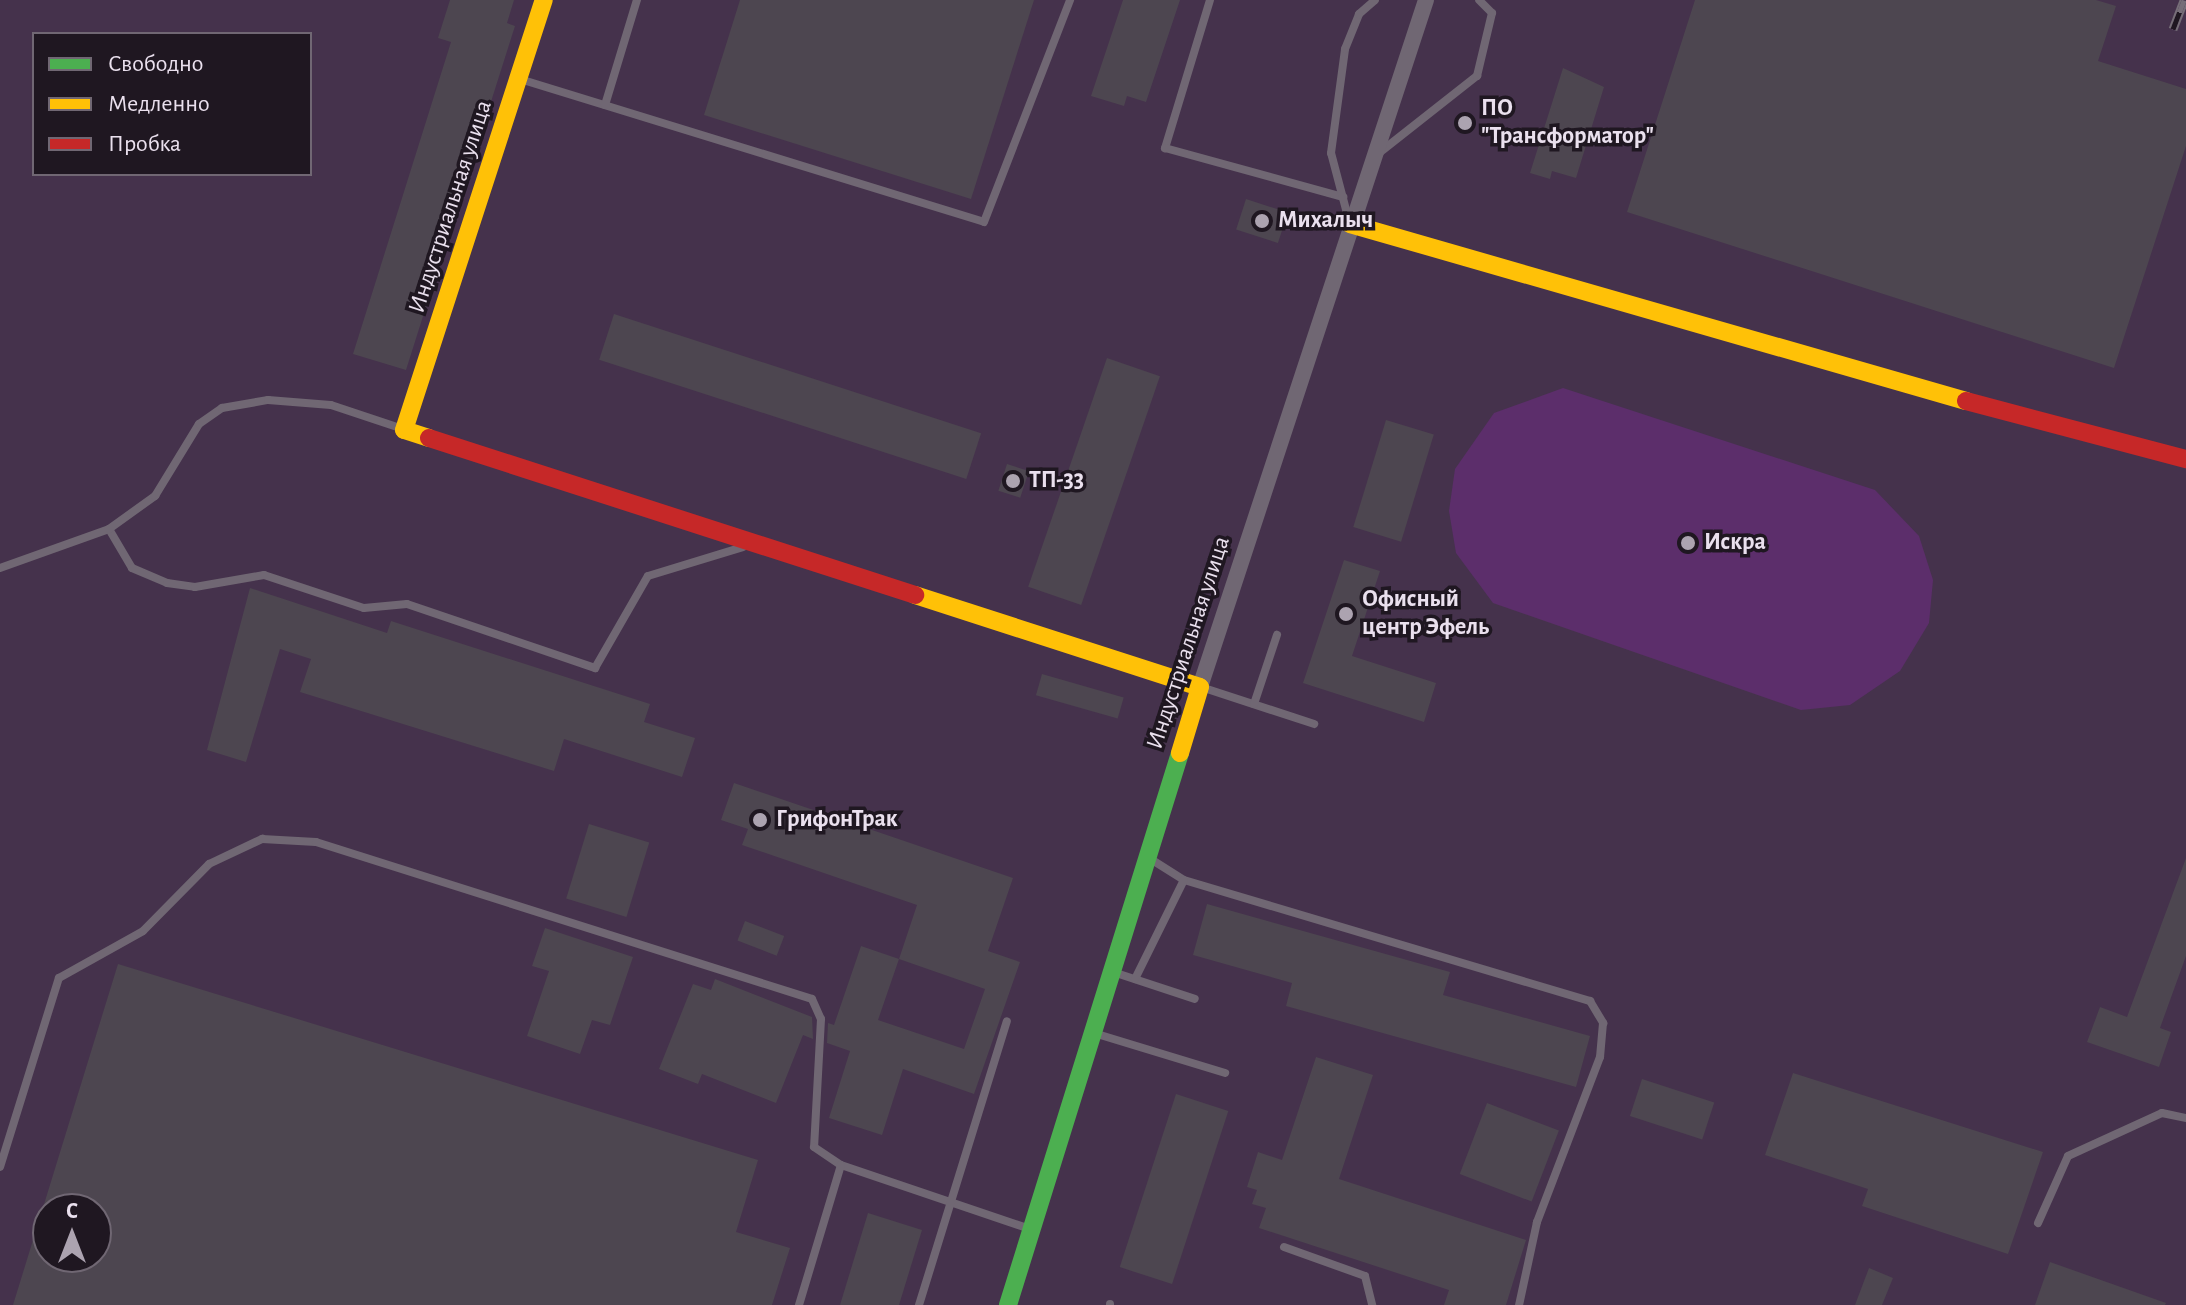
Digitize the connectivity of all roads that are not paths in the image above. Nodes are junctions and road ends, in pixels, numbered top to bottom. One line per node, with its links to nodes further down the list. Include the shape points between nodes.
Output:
1 (544, 0): 8 (street, Индустриальная улица)
2 (637, 0): 9 (lane)
3 (1070, 0): 9 (lane, via 984,222)
4 (1210, 0): 11 (lane, via 1165,148)
5 (1375, 0): 11 (lane, via 1359,14 1345,49 1331,153)
6 (1426, 0): 10 (street, Индустриальная улица)
7 (1479, 0): 10 (lane, via 1492,13 1477,76)
8 (518, 78): 9 (lane); 13 (street, Индустриальная улица)
9 (605, 105)
10 (1372, 158): 12 (street, Индустриальная улица)
11 (1343, 197): 12 (lane)
12 (1350, 224): 14 (street, via 1808,360); 19 (street, Индустриальная улица)
13 (404, 430): 15 (lane, via 331,405 268,400 222,408 199,424 155,496); 16 (street)
14 (2186, 459)
15 (109, 529): 16 (lane, via 132,568 167,583 195,587 264,575 364,608 407,604 595,668 648,576); 17 (lane)
16 (755, 543): 19 (street)
17 (0, 568)
18 (1277, 635): 20 (lane)
19 (1200, 687): 20 (lane); 22 (street, Индустриальная улица)
20 (1254, 704): 21 (lane)
21 (1314, 724)
22 (1145, 856): 23 (lane); 24 (street, Индустриальная улица)
23 (1184, 880): 25 (lane); 41 (lane, via 1590,1001 1603,1023 1600,1057 1537,1222)
24 (1108, 970): 25 (lane); 28 (street, Индустриальная улица)
25 (1135, 979): 26 (lane)
26 (1195, 999)
27 (1007, 1021): 33 (lane)
28 (1088, 1031): 29 (lane); 35 (street, Индустриальная улица)
29 (1225, 1073)
30 (2186, 1118): 34 (lane, via 2162,1113 2068,1156)
31 (841, 1165): 32 (lane, via 814,1147 821,1019 812,999 316,842 262,839 209,864 143,931 59,978); 33 (lane); 37 (lane)
32 (0, 1167)
33 (956, 1203): 35 (lane); 38 (lane)
34 (2038, 1223)
35 (1030, 1229): 39 (street, Индустриальная улица)
36 (1284, 1247): 40 (lane, via 1365,1276)
37 (799, 1305)
38 (919, 1305)
39 (1008, 1305)
40 (1372, 1305)
41 (1519, 1305)

